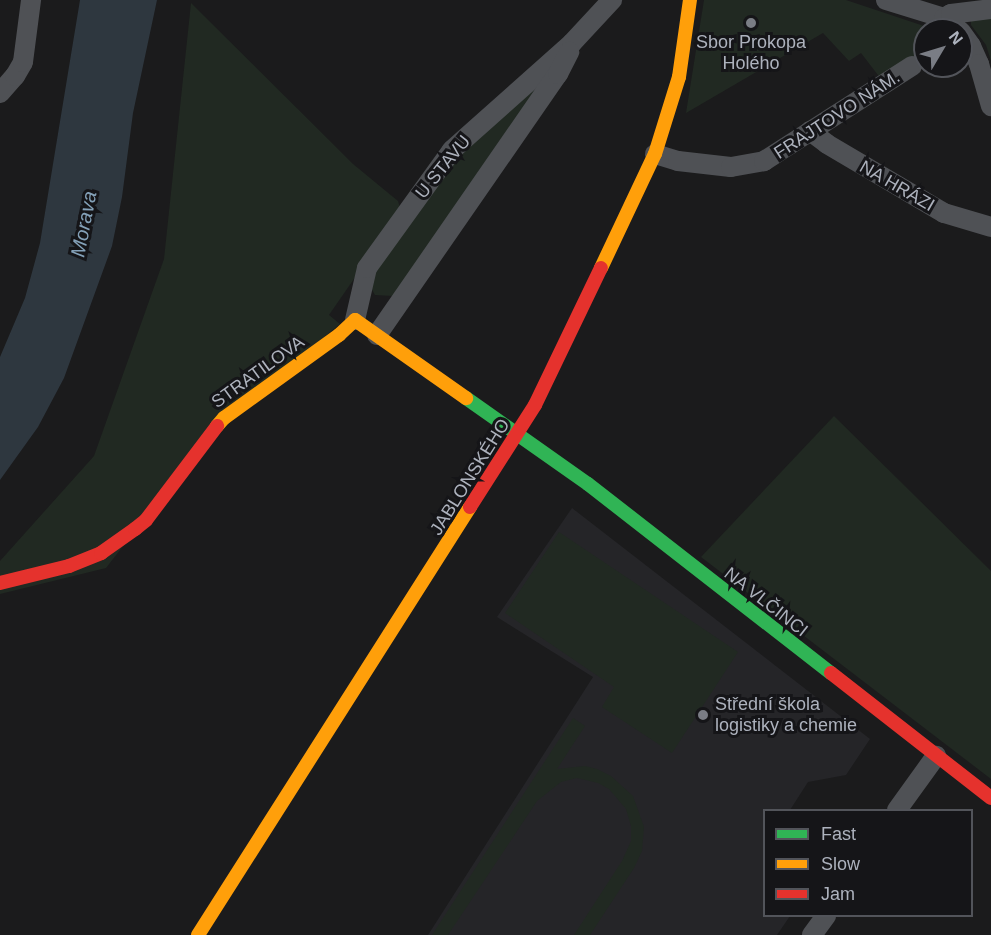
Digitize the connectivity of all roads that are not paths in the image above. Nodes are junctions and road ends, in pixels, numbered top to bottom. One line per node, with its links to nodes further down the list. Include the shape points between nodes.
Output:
1 (31, 0): 11 (street, via 23,62)
2 (612, 0): 8 (street, U STAVU)
3 (690, 0): 14 (street, JABLONSKÉHO, via 677,85)
4 (886, 0): 6 (street)
5 (991, 9): 7 (street, via 951,14)
6 (932, 18)
7 (952, 18)
8 (572, 43): 16 (street, U STAVU, via 452,150 367,268); 17 (street, U STAVU, via 558,74)
9 (973, 52): 12 (street)
10 (912, 66): 13 (street, FRAJTOVO NÁM.)
11 (0, 93)
12 (991, 106)
13 (810, 131): 14 (street, FRAJTOVO NÁM., via 764,161 749,166 700,164); 15 (street, NA HRÁZI, via 944,213)
14 (655, 154): 18 (street, JABLONSKÉHO)
15 (991, 227)
16 (355, 320): 17 (street); 19 (street, STRATILOVA, via 224,418 135,530 102,553 69,566)
17 (377, 334): 18 (street)
18 (520, 433): 20 (street, NA VLČINCI); 24 (street, JABLONSKÉHO)
19 (0, 583)
20 (936, 756): 21 (street, NA VLČINCI); 22 (street)
21 (991, 798)
22 (898, 809)
23 (825, 917): 25 (street)
24 (198, 935)
25 (812, 935)

